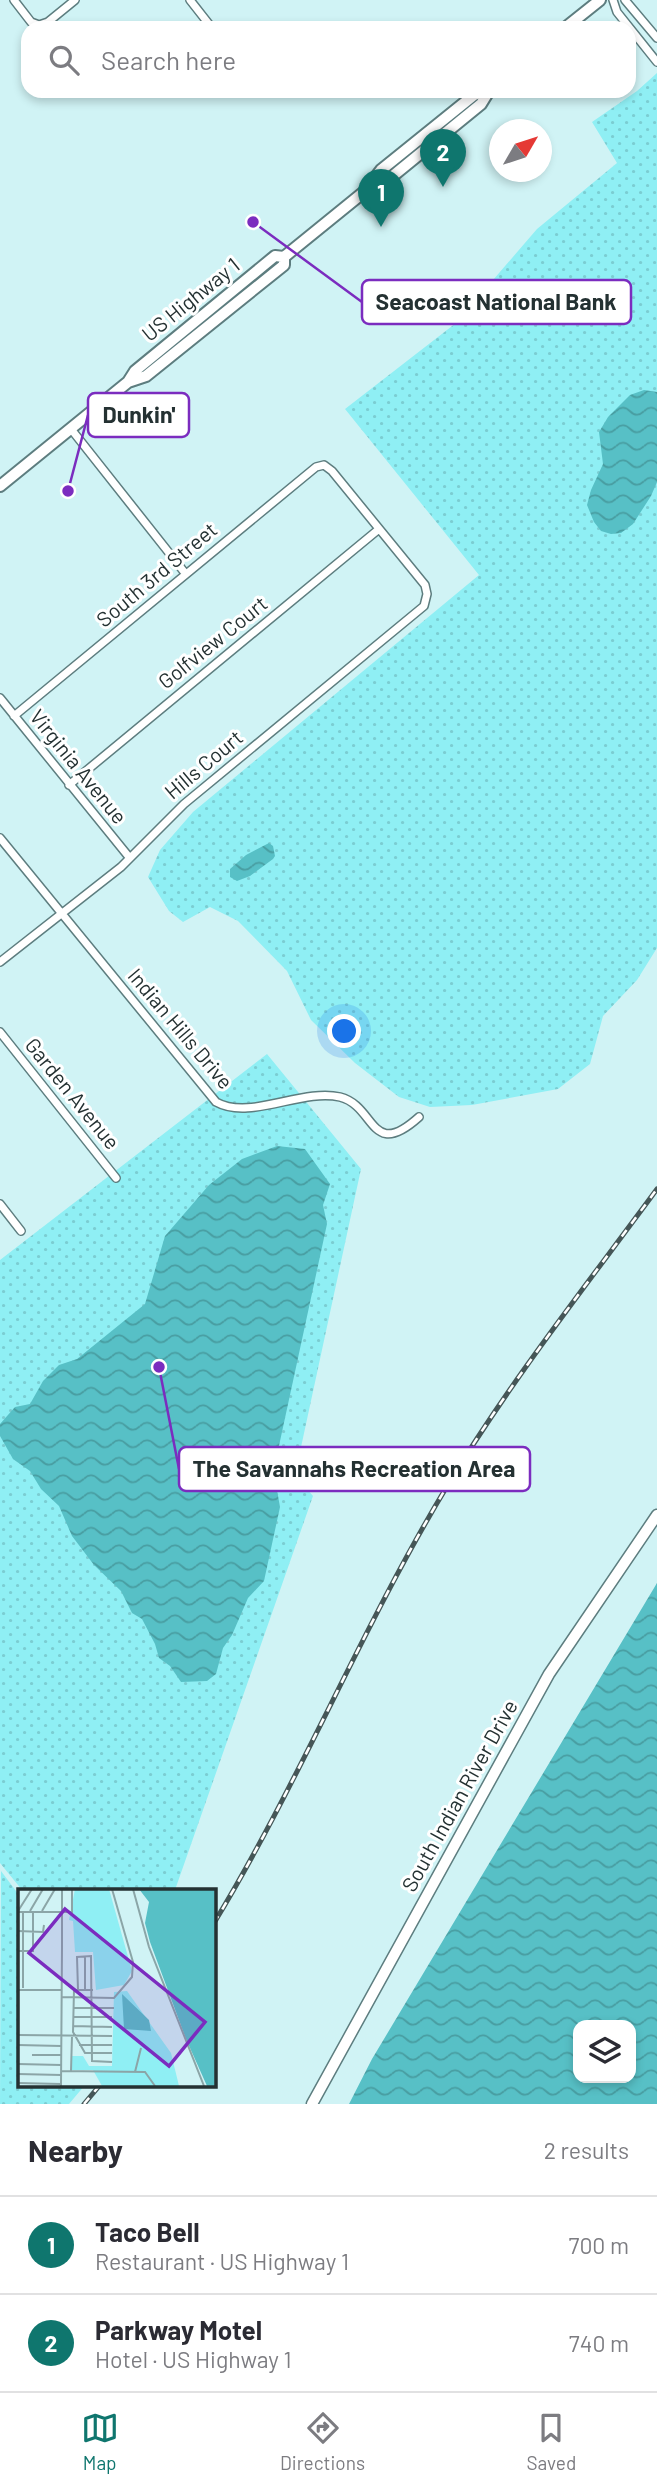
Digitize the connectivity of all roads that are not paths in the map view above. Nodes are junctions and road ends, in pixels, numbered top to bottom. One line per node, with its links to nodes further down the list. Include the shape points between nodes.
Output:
1 (14, 0): 7 (street)
2 (75, 0): 8 (street)
3 (190, 0): 9 (street)
4 (600, 0): 10 (main road)
5 (613, 0): 11 (street)
6 (625, 0): 13 (street)
7 (30, 21)
8 (49, 21)
9 (206, 21)
10 (574, 21)
11 (624, 21)
12 (636, 35): 14 (street)
13 (657, 38)
14 (657, 61)
15 (470, 98): 16 (main road, US Highway 1, via 381,170 364,192 284,257 284,265 146,376 128,382)
16 (71, 429): 17 (main road, US Highway 1); 19 (street)
17 (0, 486)
18 (379, 529): 19 (street, South 3rd Street, via 332,471 316,467); 22 (street, Golfview Court); 24 (street, Hills Court, via 425,585 424,606 184,804)
19 (185, 573): 21 (street, South 3rd Street)
20 (0, 698): 21 (street, Virginia Avenue)
21 (14, 716): 22 (street, Virginia Avenue)
22 (69, 785): 24 (street, Virginia Avenue)
23 (0, 838): 25 (street, Indian Hills Drive)
24 (129, 857): 25 (street, Hills Court)
25 (61, 913): 26 (street, Hills Court); 28 (street, Indian Hills Drive, via 216,1102 226,1108 340,1097 378,1131 388,1134 400,1132)
26 (0, 962)
27 (0, 1032): 29 (street, Garden Avenue)
28 (419, 1116)
29 (116, 1178)
30 (0, 1204): 31 (street)
31 (21, 1231)
32 (657, 1515): 33 (main road, South Indian River Drive, via 549,1674)
33 (312, 2104)

